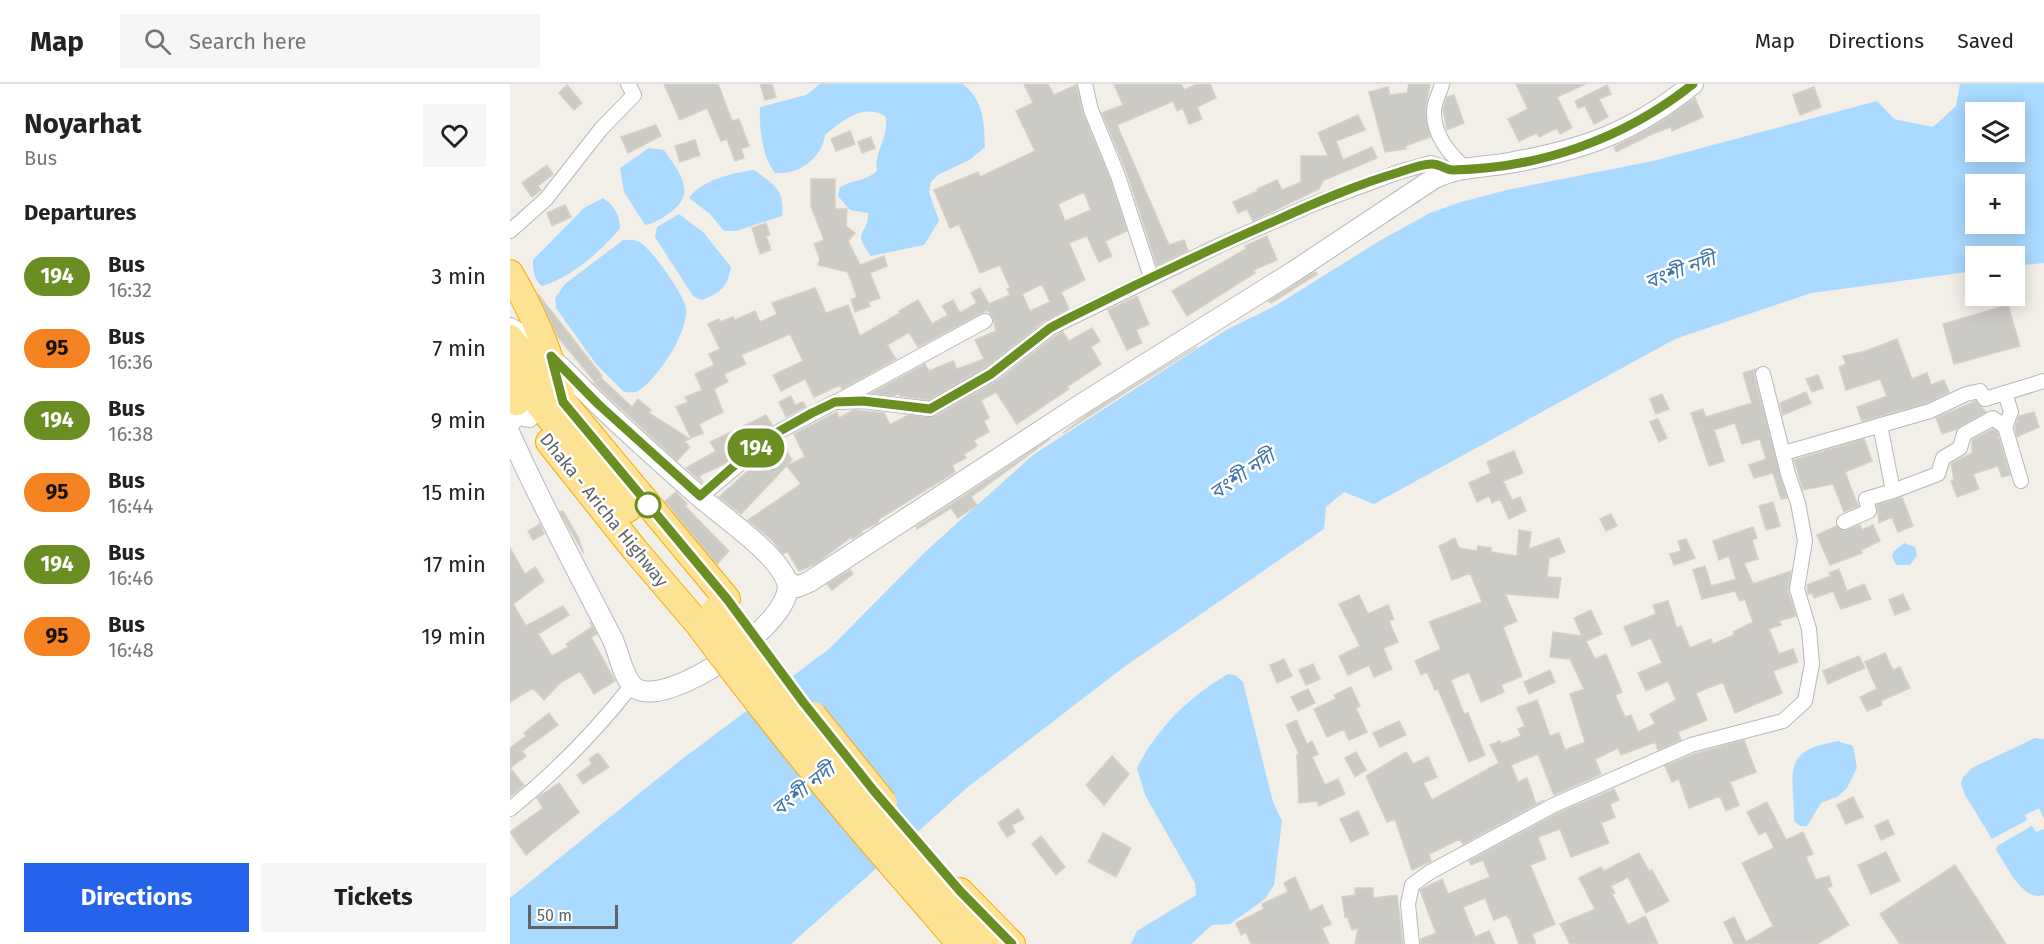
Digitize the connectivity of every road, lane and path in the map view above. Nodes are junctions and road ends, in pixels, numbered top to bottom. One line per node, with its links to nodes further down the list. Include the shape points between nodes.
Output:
1 (628, 84): 6 (street, via 634,95 601,129 546,199)
2 (1085, 84): 8 (street)
3 (1442, 84): 5 (street, via 1434,110 1438,133)
4 (1693, 84): 5 (street, via 1653,112 1595,143 1525,160)
5 (1458, 169): 8 (street, via 1431,164 1399,172 1316,203); 28 (street, via 1085,402 809,582 797,587)
6 (510, 231)
7 (510, 273): 12 (highway, via 533,312)
8 (1151, 277): 18 (street, via 1050,328 999,368 930,409 863,401)
9 (985, 321): 18 (street)
10 (510, 328): 12 (street)
11 (510, 338): 17 (highway)
12 (551, 356): 17 (highway); 26 (street)
13 (510, 366): 29 (highway)
14 (1763, 374): 23 (street)
15 (2044, 381): 16 (street)
16 (2005, 393): 20 (street, via 1984,399 1980,391 1966,394 1930,411); 21 (street, via 2011,412)
17 (563, 402): 29 (highway)
18 (835, 402): 26 (street, via 778,432)
19 (515, 407): 29 (highway, Dhaka - Aricha Highway, via 635,550)
20 (1880, 425): 23 (street); 25 (street)
21 (2005, 427): 24 (street); 25 (street, via 1994,418 1964,434 1960,448 1943,458 1938,474)
22 (510, 434): 30 (street, via 614,641)
23 (1784, 453): 36 (street, via 1805,542 1797,589 1809,629 1812,664 1805,701 1783,721 1691,745 1554,805 1430,872 1412,885 1408,904)
24 (2021, 481)
25 (1893, 490): 27 (street, via 1866,499 1869,511)
26 (700, 496): 28 (street, via 745,533)
27 (1844, 522)
28 (787, 581): 30 (street, via 787,601 777,615 722,662 665,689 651,692)
29 (714, 611): 32 (highway, bridge, via 817,720); 32 (highway, bridge, via 776,729 848,816)
30 (632, 685): 31 (street, via 596,730)
31 (510, 809)
32 (948, 902): 33 (highway); 34 (highway); 35 (highway)
33 (960, 944)
34 (985, 944)
35 (1012, 944)
36 (1412, 944)

